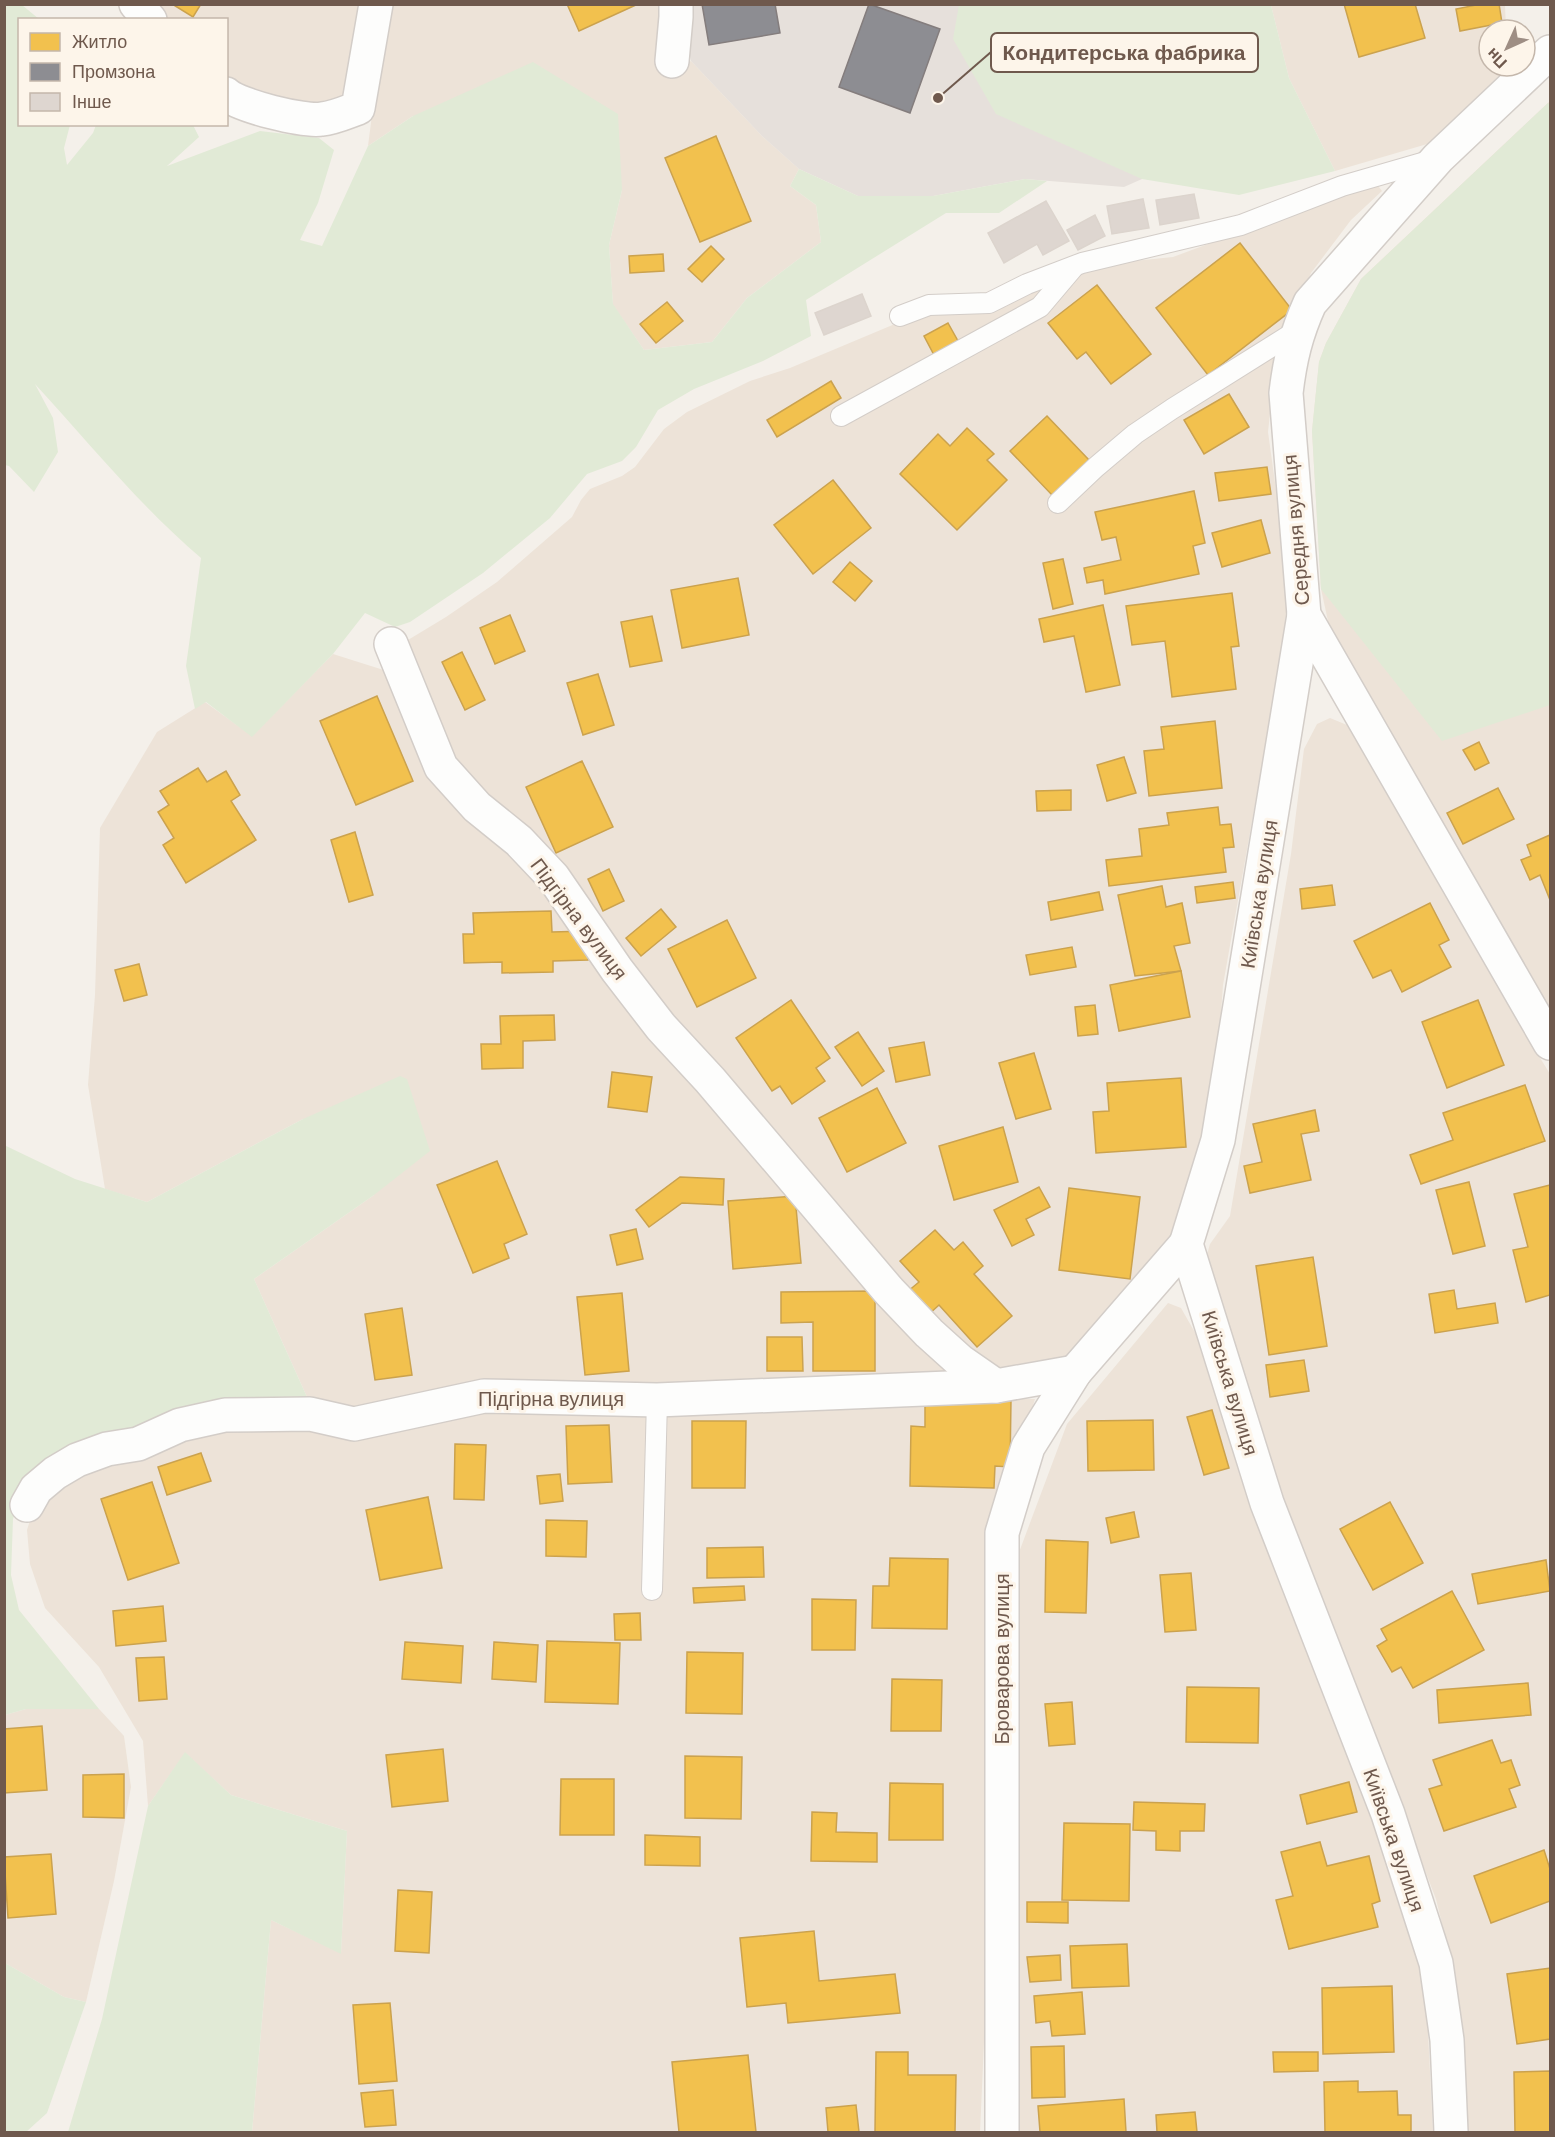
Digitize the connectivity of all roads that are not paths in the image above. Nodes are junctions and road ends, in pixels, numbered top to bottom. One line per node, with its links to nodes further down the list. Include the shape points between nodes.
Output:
1 (136, 4): 4 (street)
2 (376, 4): 7 (street, via 358,108 321,120 275,113)
3 (676, 4): 6 (street)
4 (148, 18)
5 (1551, 52): 8 (street, Середня вулиця)
6 (672, 61)
7 (228, 96)
8 (1438, 158): 9 (lane, via 1342,186 1240,225); 11 (street, Середня вулиця, via 1310,303)
9 (1075, 266): 10 (lane, via 989,303 929,305); 12 (lane, via 1040,307)
10 (900, 315)
11 (1298, 330): 13 (lane, via 1136,434); 14 (street, Середня вулиця, via 1286,393)
12 (841, 416)
13 (1058, 503)
14 (1304, 615): 16 (street, Середня вулиця); 17 (street, Київська вулиця, via 1218,1140)
15 (392, 644): 19 (street, Підгірна вулиця, via 441,766 477,807 519,841 553,877 661,1027 889,1291 960,1361)
16 (1548, 1032)
17 (1186, 1244): 18 (street, Броварова вулиця); 24 (street, Київська вулиця, via 1267,1503 1388,1814 1436,1963 1446,2040)
18 (1075, 1372): 19 (street, Підгірна вулиця); 23 (street, Броварова вулиця, via 1028,1447 1002,1533)
19 (996, 1386): 20 (street, Підгірна вулиця)
20 (657, 1400): 21 (street, Підгірна вулиця, via 484,1396 354,1424 309,1414 225,1415 180,1425 138,1443 77,1460 36,1489); 22 (lane)
21 (27, 1505)
22 (652, 1590)
23 (1002, 2133)
24 (1451, 2133)

